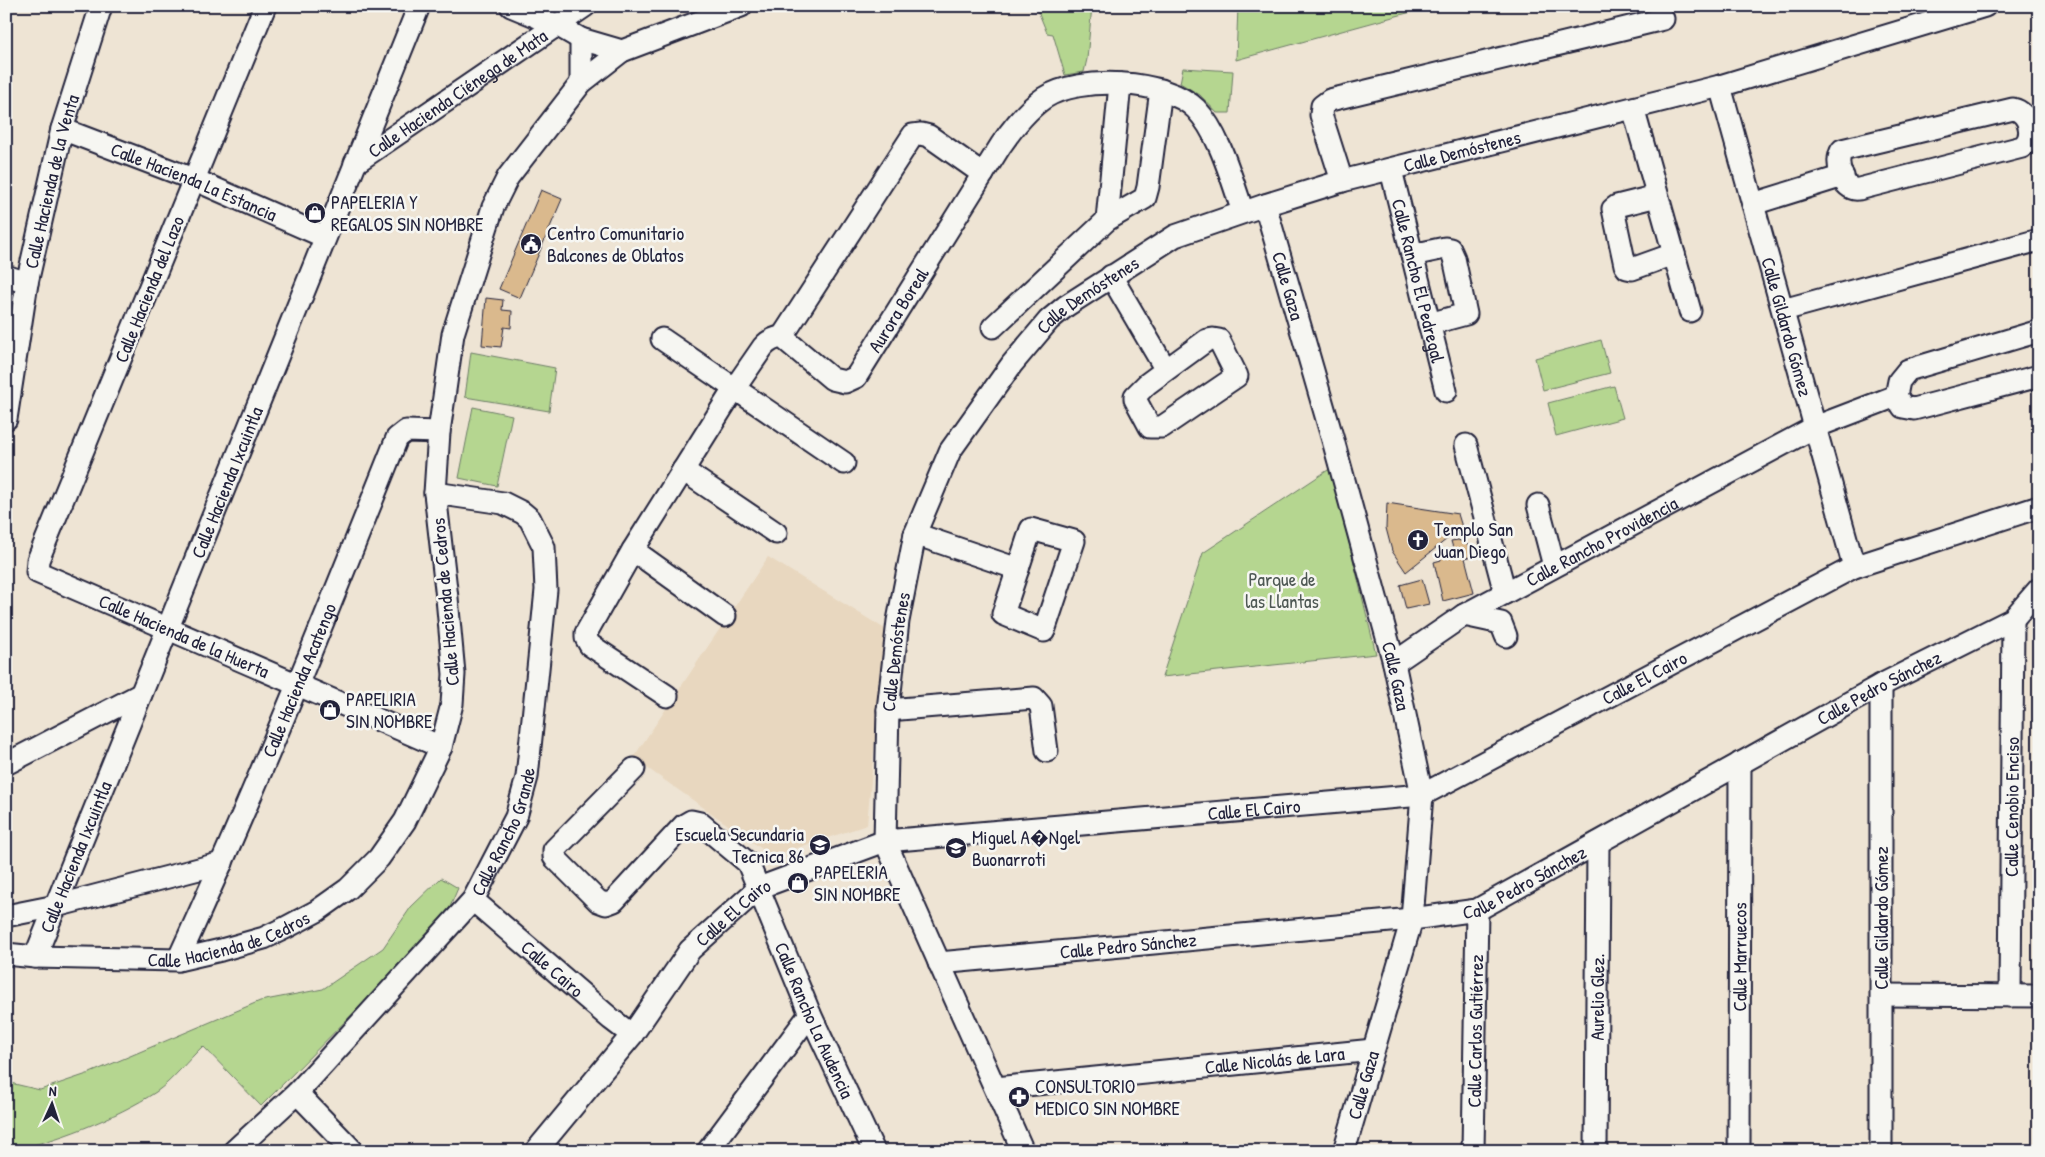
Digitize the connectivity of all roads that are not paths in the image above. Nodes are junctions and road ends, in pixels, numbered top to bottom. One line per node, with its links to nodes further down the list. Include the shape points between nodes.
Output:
1 (101, 6): 18 (street, Calle Hacienda de la Venta)
2 (265, 6): 23 (street, Calle Hacienda del Lazo)
3 (419, 6): 19 (street, Calle Hacienda Ixcuintla)
4 (511, 6): 9 (street)
5 (585, 6): 9 (street, Calle Hacienda Ciénega de Mata)
6 (741, 6): 11 (street, Calle Hacienda de Cedros)
7 (1985, 6): 14 (street, Calle Demóstenes)
8 (1663, 19): 24 (street, via 1330,100 1322,106 1321,115)
9 (557, 25): 10 (street); 19 (street, Calle Hacienda Ciénega de Mata)
10 (581, 39): 11 (street); 12 (street)
11 (622, 51): 12 (street, Calle Hacienda de Cedros)
12 (581, 83): 51 (street, Calle Hacienda de Cedros, via 508,177 487,221 453,334)
13 (1120, 84): 15 (street, Aurora Boreal); 21 (street, Aurora Boreal, via 1078,86 1043,98 1008,135); 29 (street)
14 (1720, 86): 16 (street, Calle Demóstenes); 26 (street, Calle Gildardo Gómez)
15 (1161, 90): 28 (street, Aurora Boreal, via 1189,104 1204,119); 29 (street, via 1145,198)
16 (1633, 108): 20 (street, Calle Demóstenes); 25 (street)
17 (2034, 122): 22 (street, via 2022,147 1859,190 1847,187); 22 (street, via 2021,112 2008,110 1842,150 1838,159)
18 (62, 129): 23 (street, Calle Hacienda La Estancia); 36 (street, Calle Hacienda de la Venta)
19 (355, 163): 30 (street, Calle Hacienda Ixcuintla)
20 (1391, 170): 24 (street, Calle Demóstenes); 33 (street, Calle Rancho El Pedregal)
21 (983, 174): 42 (street, via 929,136 913,135); 42 (street, Aurora Boreal, via 856,378 845,382 832,379)
22 (1843, 176): 26 (street)
23 (193, 179): 30 (street, Calle Hacienda La Estancia); 64 (street, Calle Hacienda del Lazo, via 42,551)
24 (1342, 181): 27 (street, Calle Demóstenes)
25 (1658, 196): 32 (street); 32 (street, via 1613,209 1625,265 1632,269)
26 (1753, 204): 37 (street, Calle Gildardo Gómez)
27 (1265, 205): 28 (street, Calle Demóstenes); 72 (street, Calle Gaza)
28 (1244, 212): 35 (street, Calle Demóstenes, via 1175,236)
29 (1106, 220): 40 (street)
30 (325, 237): 70 (street, Calle Hacienda Ixcuintla)
31 (2039, 240): 37 (street)
32 (1674, 254): 38 (street)
33 (1412, 255): 39 (street, Calle Rancho El Pedregal); 39 (street, via 1445,248 1450,249 1454,258 1466,314)
34 (6, 276): 36 (street)
35 (1111, 276): 44 (street); 59 (street, Calle Demóstenes, via 1049,320 1012,364 950,451)
36 (27, 283): 49 (street, Calle Hacienda de la Venta)
37 (1783, 310): 50 (street, Calle Gildardo Gómez)
38 (1690, 311)
39 (1429, 324): 47 (street, Calle Rancho El Pedregal)
40 (993, 327)
41 (2039, 331): 48 (street, via 1908,370 1899,381)
42 (782, 338): 46 (street, via 766,343)
43 (662, 339): 46 (street)
44 (1166, 370): 44 (street, via 1135,397 1152,428 1162,427 1237,376 1219,340 1213,338)
45 (2039, 376): 48 (street, via 1914,409 1903,407)
46 (734, 388): 53 (street); 54 (street)
47 (1446, 391)
48 (1896, 396): 50 (street, Calle Rancho Providencia)
49 (6, 420)
50 (1815, 426): 61 (street, Calle Rancho Providencia); 62 (street, Calle Gildardo Gómez)
51 (439, 432): 55 (street, Calle Hacienda de Cedros); 73 (street, Calle Hacienda Acatengo, via 409,430 397,438)
52 (1466, 446): 66 (street)
53 (844, 463)
54 (683, 470): 58 (street); 60 (street)
55 (435, 493): 78 (street, Calle Hacienda de Cedros, via 454,674 452,704); 88 (street, Calle Rancho Grande, via 503,503 530,519 544,547 546,590 527,777 516,817)
56 (1538, 505): 61 (street)
57 (2039, 507): 62 (street, Calle El Cairo)
58 (776, 533)
59 (915, 534): 63 (street); 77 (street, Calle Demóstenes, via 898,621)
60 (633, 550): 68 (street); 76 (street, via 586,638 590,645)
61 (1554, 566): 66 (street, Calle Rancho Providencia)
62 (1854, 567): 83 (street, Calle El Cairo)
63 (1018, 569): 63 (street, via 1031,530 1074,541 1044,631 1003,614)
64 (37, 572): 70 (street, Calle Hacienda de la Huerta)
65 (2039, 589): 69 (street, Calle Pedro Sánchez)
66 (1505, 593): 67 (street, Calle Rancho Providencia)
67 (1464, 615): 71 (street, via 1501,623); 72 (street, Calle Rancho Providencia)
68 (726, 616)
69 (2013, 619): 74 (street, Calle Pedro Sánchez); 98 (street, Calle Cenobio Enciso)
70 (168, 629): 73 (street, Calle Hacienda de la Huerta); 75 (street, Calle Hacienda Ixcuintla)
71 (1506, 636)
72 (1394, 663): 83 (street, Calle Gaza)
73 (298, 685): 78 (street, Calle Hacienda de la Huerta); 86 (street, Calle Hacienda Acatengo)
74 (1881, 685): 80 (street, Calle Pedro Sánchez); 97 (street, Calle Gildardo Gómez)
75 (141, 694): 81 (street); 89 (street, Calle Hacienda Ixcuintla)
76 (667, 696)
77 (888, 710): 79 (street, via 1037,699 1041,706); 84 (street, Calle Demóstenes)
78 (441, 747): 95 (street, Calle Hacienda de Cedros, via 405,821 379,858 348,889 317,911 264,938)
79 (1047, 750)
80 (1740, 763): 85 (street, Calle Pedro Sánchez); 114 (street, Calle Marruecos)
81 (6, 764)
82 (634, 769): 87 (street, Calle Rancho La Audencia, via 554,850 556,860 598,901 606,904 614,901 691,821 700,823 748,862)
83 (1422, 795): 84 (street, Calle El Cairo); 92 (street, Calle Gaza)
84 (884, 841): 87 (street, Calle El Cairo); 96 (street, Calle Demóstenes)
85 (1598, 842): 90 (street, Calle Pedro Sánchez); 113 (street, Aurelio Glez.)
86 (222, 863): 89 (street); 95 (street, Calle Hacienda Acatengo)
87 (759, 888): 100 (street, Calle Rancho La Audencia); 101 (street, Calle El Cairo, via 690,950)
88 (473, 900): 101 (street, Calle Cairo); 104 (street, Calle Rancho Grande)
89 (56, 906): 91 (street); 94 (street, Calle Hacienda Ixcuintla)
90 (1477, 910): 92 (street, Calle Pedro Sánchez); 112 (street, Calle Carlos Gutiérrez)
91 (6, 916)
92 (1412, 919): 96 (street, Calle Pedro Sánchez); 102 (street, Calle Gaza)
93 (6, 954): 94 (street, Calle Hacienda de Cedros)
94 (35, 957): 95 (street, Calle Hacienda de Cedros)
95 (178, 960)
96 (939, 963): 103 (street, Calle Demóstenes)
97 (1882, 995): 98 (street); 115 (street, Calle Gildardo Gómez)
98 (2010, 996): 99 (street)
99 (2039, 996)
100 (810, 1014): 105 (street, Calle Rancho La Audencia); 109 (street)
101 (632, 1035): 108 (street, Calle El Cairo)
102 (1373, 1050): 103 (street, Calle Nicolás de Lara); 111 (street, Calle Gaza)
103 (996, 1088): 110 (street, Calle Demóstenes)
104 (298, 1094): 106 (street, Calle Rancho Grande); 107 (street)
105 (871, 1149)
106 (234, 1151)
107 (353, 1151)
108 (536, 1151)
109 (708, 1151)
110 (1023, 1151)
111 (1344, 1151)
112 (1473, 1151)
113 (1596, 1151)
114 (1739, 1151)
115 (1881, 1151)

